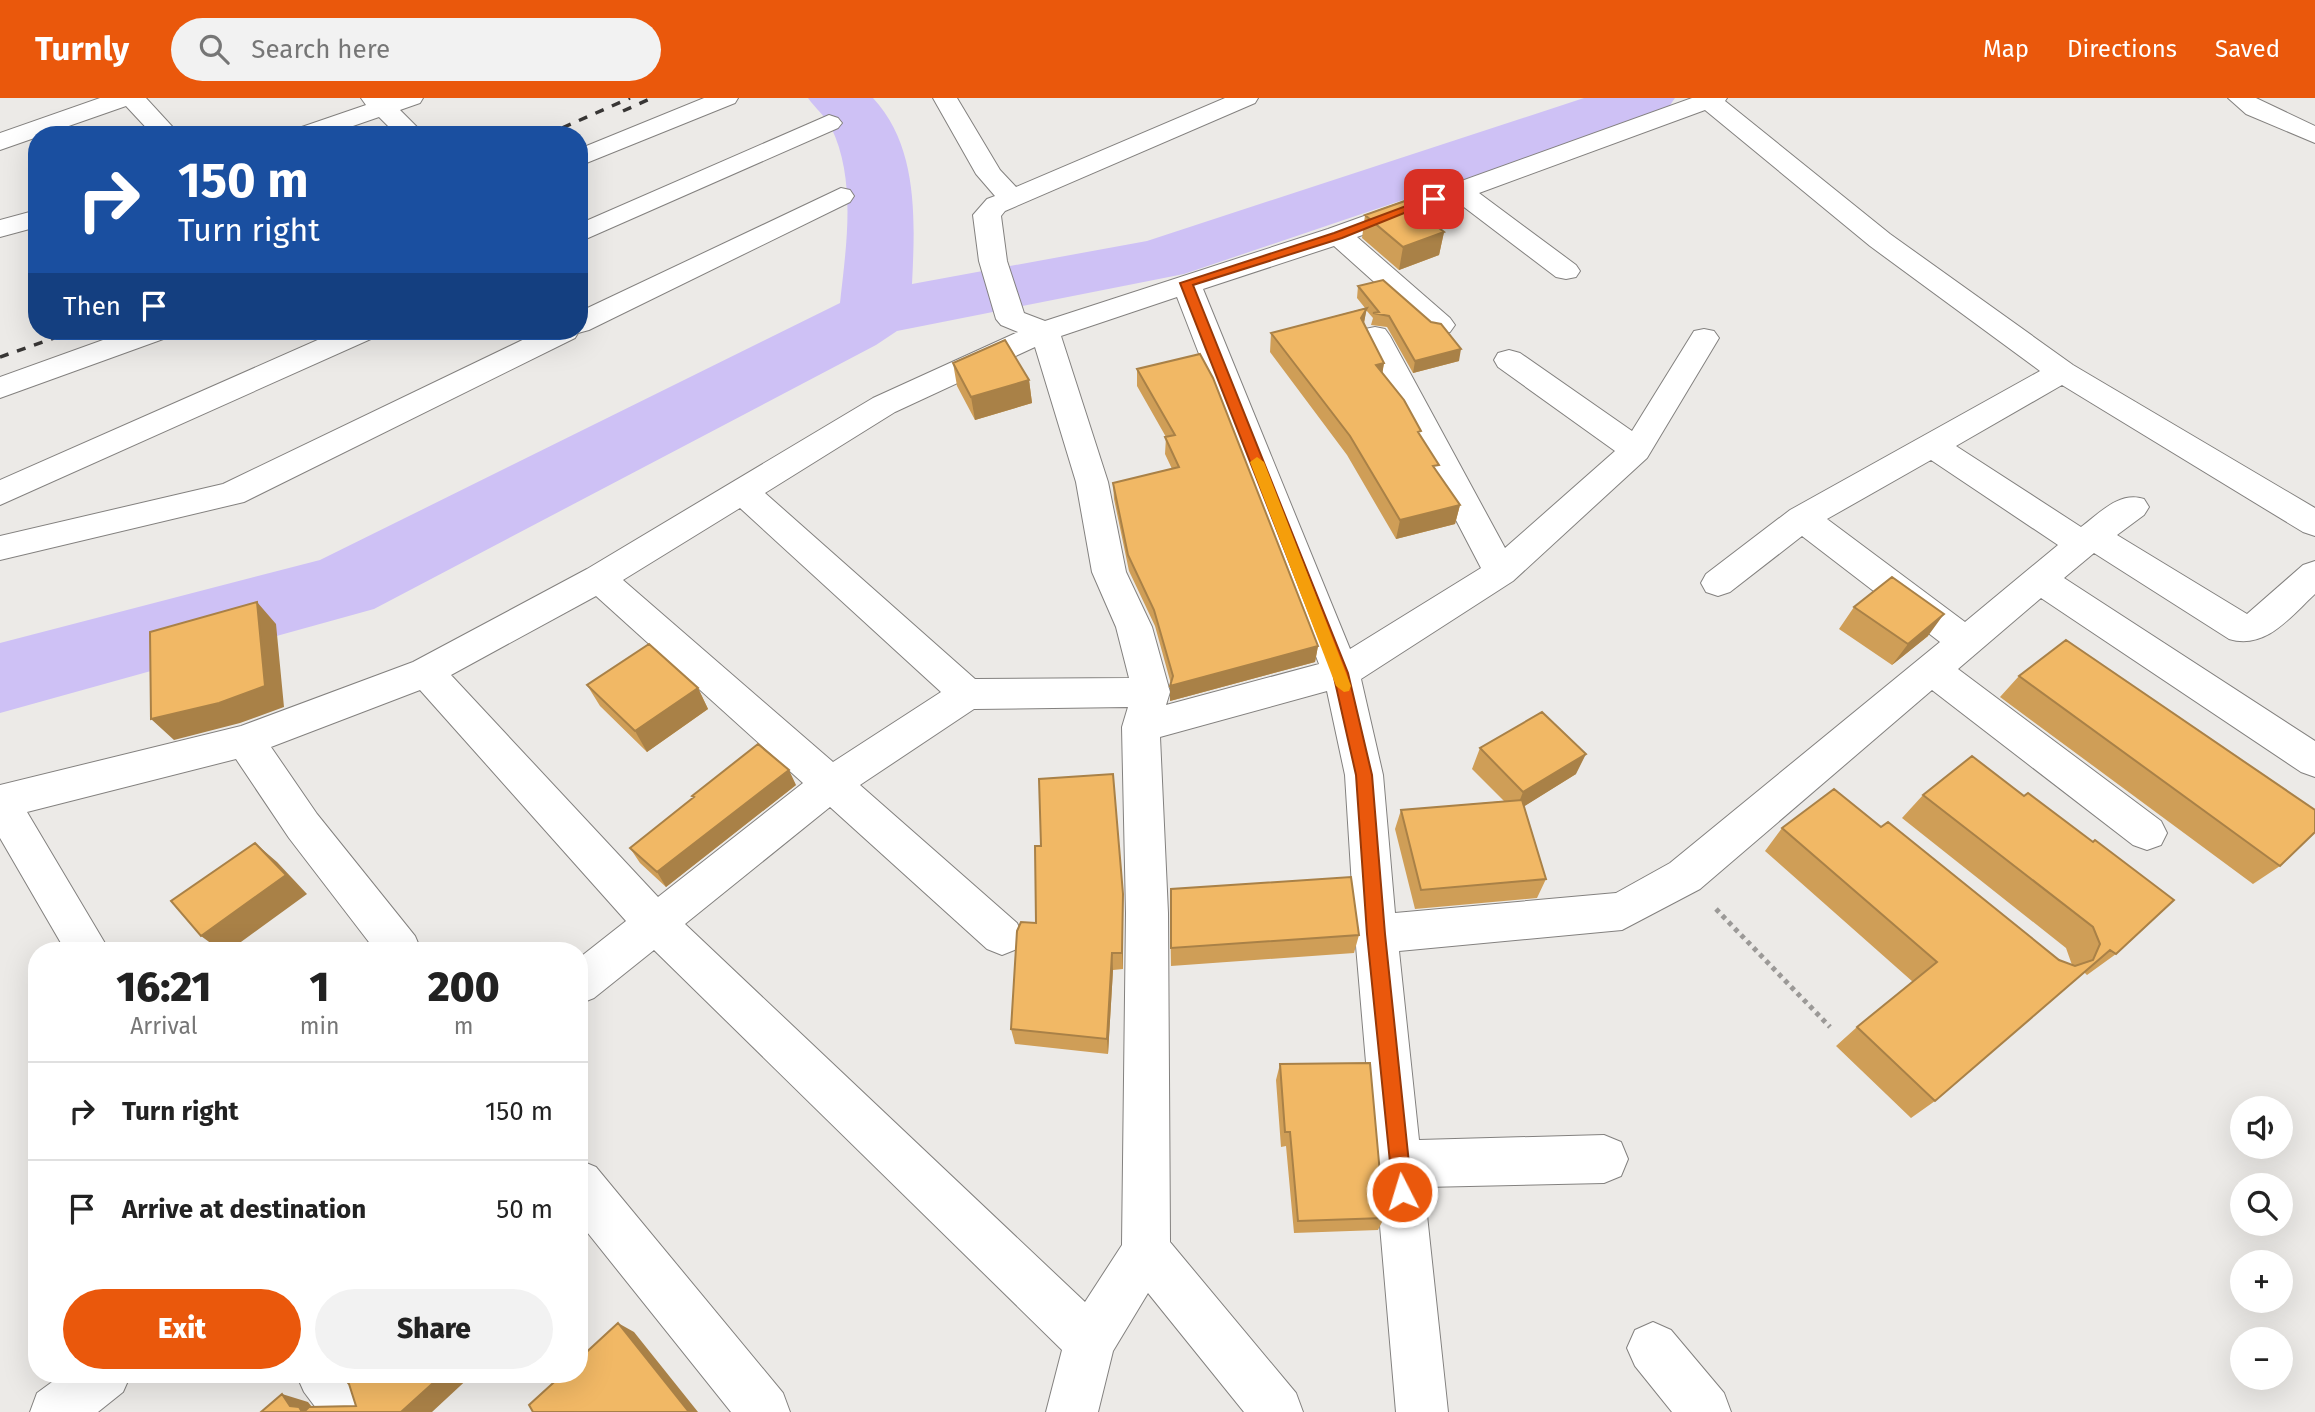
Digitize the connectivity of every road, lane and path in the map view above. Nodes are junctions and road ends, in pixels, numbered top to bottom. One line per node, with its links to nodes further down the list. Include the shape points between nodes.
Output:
1 (124, 98): 11 (street)
2 (132, 98): 12 (street)
3 (411, 98): 9 (street)
4 (726, 98): 18 (street)
5 (944, 98): 21 (street, via 989,174)
6 (1246, 98): 21 (street)
7 (2240, 98): 16 (street)
8 (1712, 99): 19 (street); 37 (street, via 1880,240)
9 (379, 103): 13 (street); 14 (street)
10 (829, 122): 24 (street)
11 (45, 126)
12 (158, 126)
13 (324, 126)
14 (403, 126)
15 (28, 132): 17 (street)
16 (2315, 135)
17 (0, 142)
18 (588, 154)
19 (1458, 190): 25 (street); 26 (street)
20 (841, 195): 28 (street)
21 (1012, 199): 29 (street, via 986,215 993,261)
22 (28, 221): 23 (street)
23 (0, 229)
24 (588, 230)
25 (1338, 235): 27 (street); 30 (street)
26 (1566, 271)
27 (1186, 283): 29 (street); 56 (street)
28 (588, 320)
29 (1028, 325): 41 (street); 58 (street, via 1092,482 1109,572 1134,628)
30 (1440, 326)
31 (1374, 336): 48 (street)
32 (1704, 338): 40 (street)
33 (131, 340): 38 (street)
34 (343, 340): 42 (street)
35 (547, 340): 47 (street, via 232,494)
36 (1509, 360): 40 (street)
37 (2062, 372): 39 (street); 45 (street)
38 (0, 388)
39 (1930, 444): 44 (street); 46 (street)
40 (1636, 450): 48 (street)
41 (742, 491): 50 (street); 57 (street)
42 (0, 493)
43 (2132, 508): 46 (street)
44 (1802, 518): 52 (street); 53 (street)
45 (2315, 524)
46 (2087, 540): 49 (street, via 2242,629 2256,627); 51 (street)
47 (0, 548)
48 (1501, 572): 56 (street)
49 (2315, 574)
50 (599, 578): 55 (street); 62 (street)
51 (2040, 580): 53 (street); 60 (street)
52 (1718, 583)
53 (1965, 641): 54 (street)
54 (1931, 669): 61 (street); 65 (street)
55 (426, 672): 59 (street); 67 (street)
56 (1341, 673): 58 (street); 68 (street, via 1364,775)
57 (967, 694): 58 (street); 62 (street)
58 (1146, 710): 77 (street)
59 (245, 741): 64 (street); 71 (street, via 303,826)
60 (2315, 761)
61 (1812, 773): 63 (street); 66 (street)
62 (832, 783): 67 (street); 69 (street)
63 (1844, 799)
64 (0, 802): 70 (street)
65 (2147, 833)
66 (1685, 876): 68 (street, via 1622,911); 73 (path)
67 (656, 924): 72 (street); 78 (street)
68 (1376, 934): 75 (street)
69 (1002, 936)
70 (83, 942)
71 (394, 942)
72 (588, 977)
73 (1830, 1027)
74 (1604, 1159): 75 (street)
75 (1400, 1164): 87 (street)
76 (588, 1195): 84 (street)
77 (1146, 1251): 78 (street); 86 (street)
78 (1090, 1341): 85 (street)
79 (1653, 1348): 88 (street)
80 (94, 1383): 82 (street)
81 (329, 1383): 83 (street)
82 (57, 1412)
83 (352, 1412)
84 (764, 1412)
85 (1072, 1412)
86 (1277, 1412)
87 (1422, 1412)
88 (1705, 1412)

